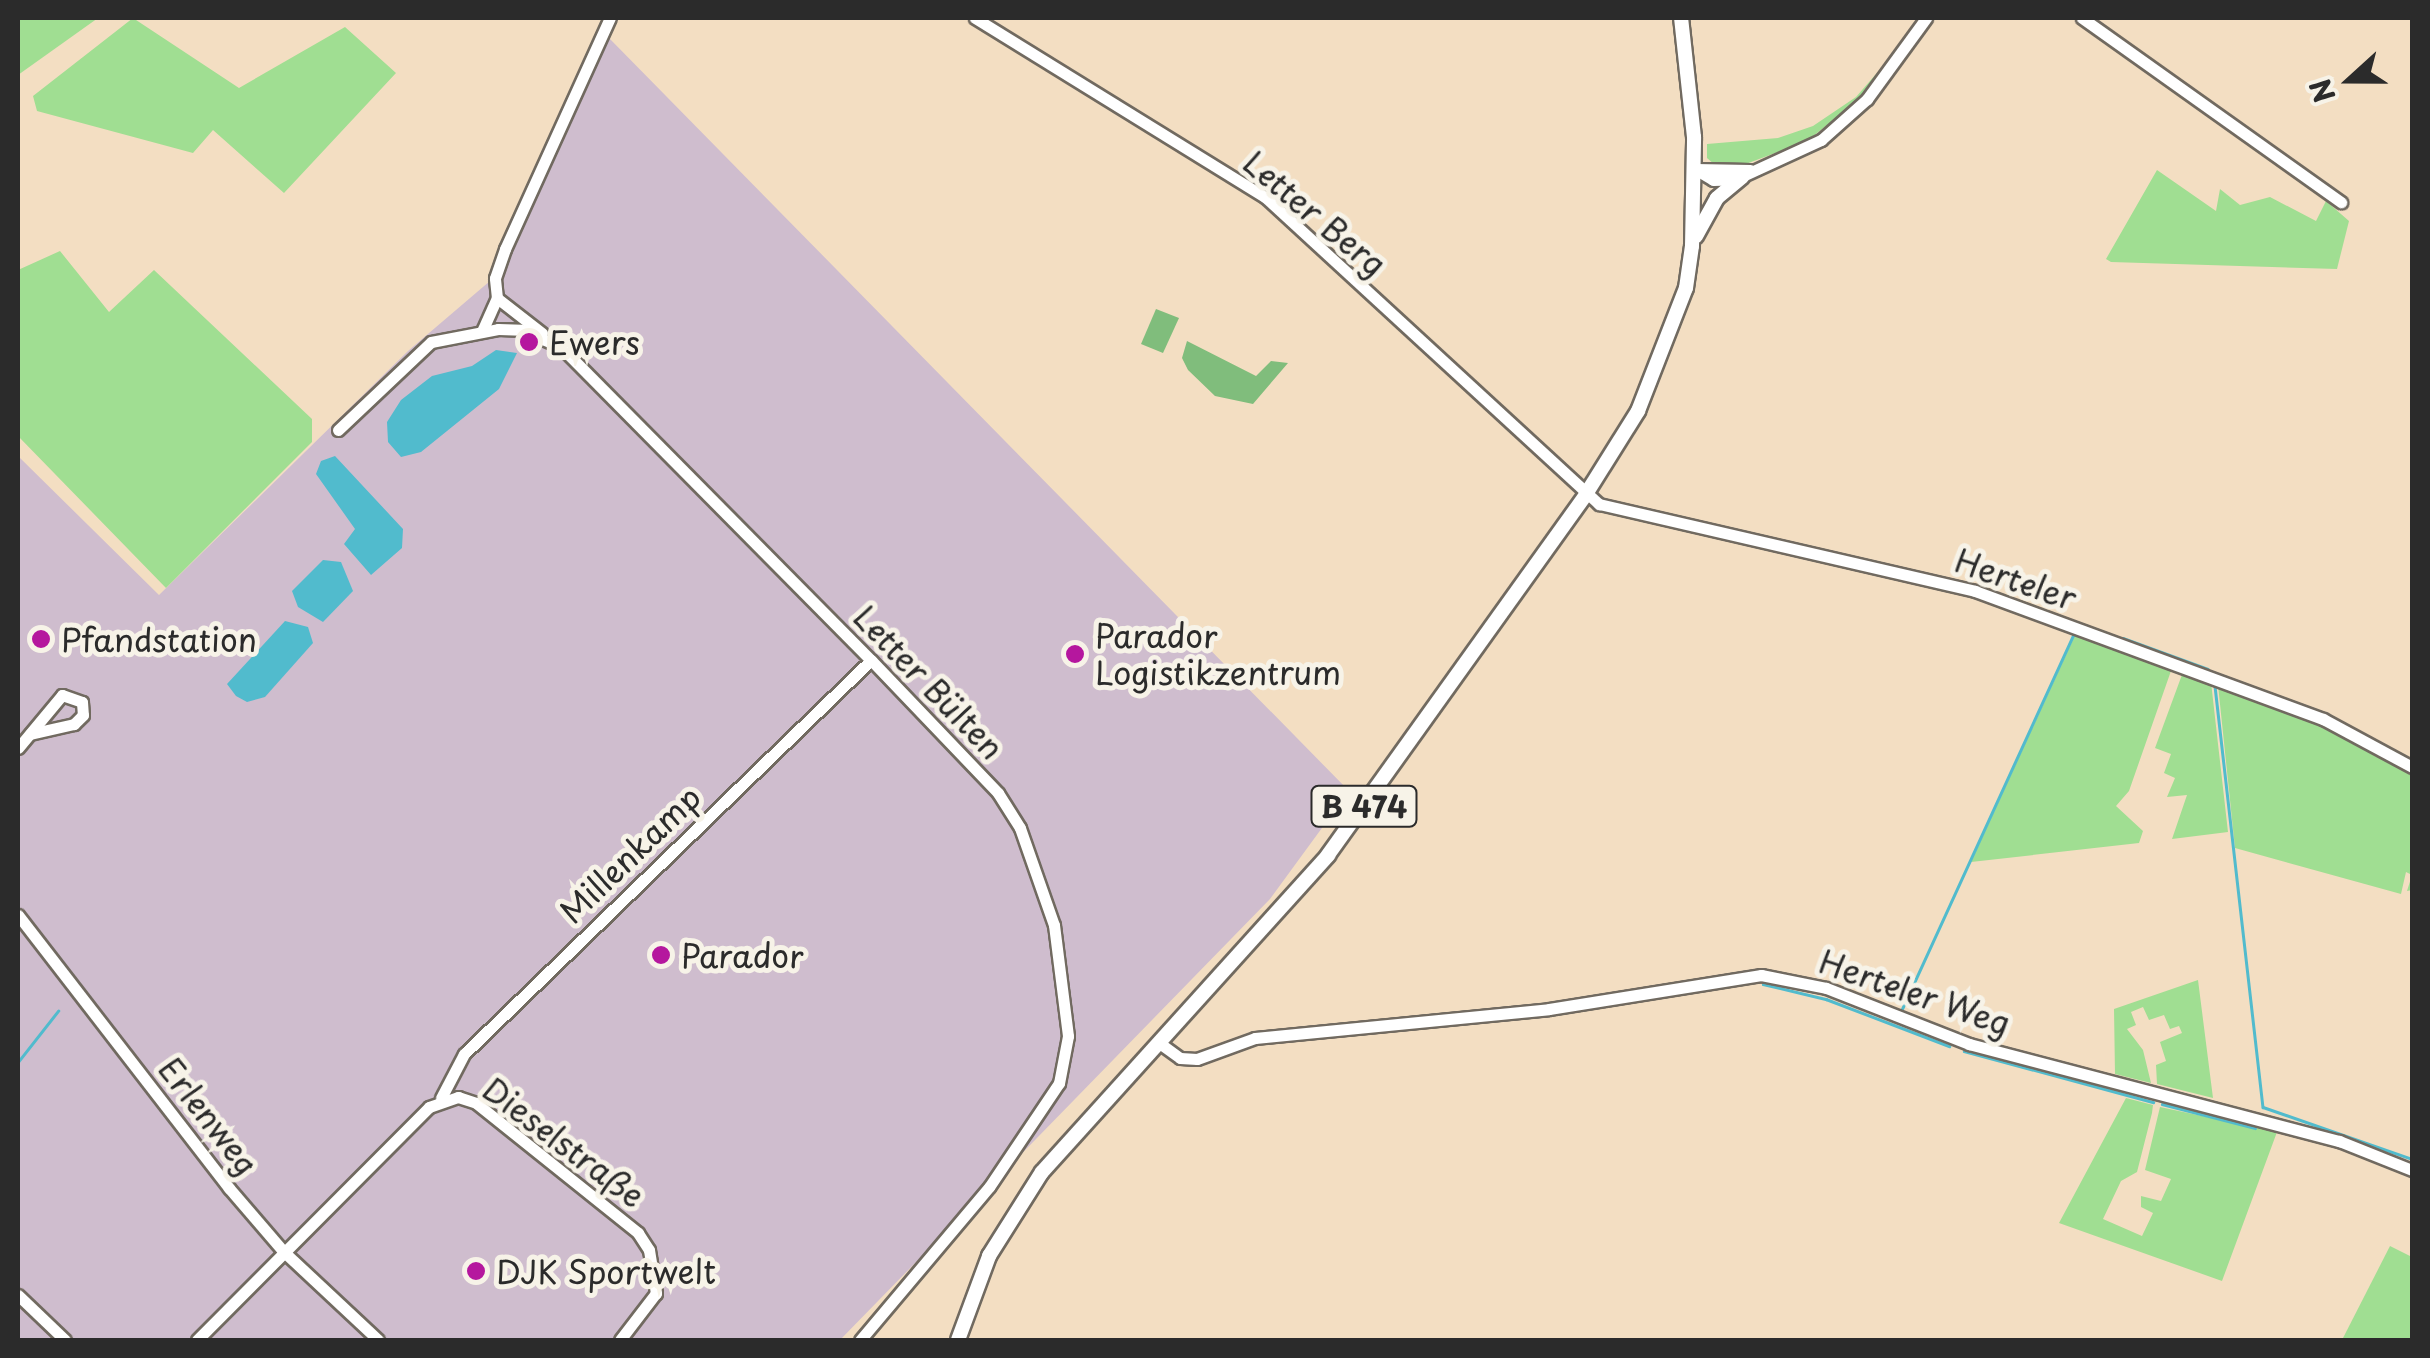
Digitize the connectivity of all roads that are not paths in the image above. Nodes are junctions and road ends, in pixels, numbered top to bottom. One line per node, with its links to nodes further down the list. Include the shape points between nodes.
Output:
1 (610, 18): 11 (street, via 505,249)
2 (975, 18): 15 (street, Letter Berg, via 1265,198)
3 (1681, 18): 6 (main road, B 474)
4 (1926, 18): 7 (street, via 1841,125)
5 (2082, 18): 9 (street)
6 (1695, 169): 7 (street); 8 (street, via 1713,180); 10 (main road, B 474)
7 (1759, 169): 8 (street)
8 (1742, 177): 10 (main road, via 1717,198)
9 (2341, 202)
10 (1692, 246): 15 (main road, B 474, via 1686,288 1658,368)
11 (497, 298): 12 (street); 13 (street)
12 (484, 329): 13 (street, via 521,330); 14 (street, via 431,342)
13 (552, 342): 16 (street, Letter Bülten)
14 (338, 430)
15 (1586, 494): 19 (street, Herteler, via 1614,508 1974,591 2324,719); 21 (main road, B 474, via 1328,855)
16 (870, 660): 22 (street, Millenkamp, via 464,1054); 31 (street, Letter Bülten, via 998,794 1020,828 1047,894 1068,1036 1048,1104 944,1244)
17 (30, 734): 17 (street, via 62,696 82,702 83,715 74,724); 18 (street)
18 (18, 748)
19 (2412, 767)
20 (18, 914): 24 (street, Erlenweg)
21 (1158, 1042): 23 (street, Herteler Weg, via 1180,1058 1197,1060 1256,1038 1549,1010 1760,975 1826,988 1970,1044 2339,1141); 26 (main road, B 474, via 1035,1181 989,1256)
22 (441, 1098): 24 (street, Dieselstraße); 30 (street, Dieselstraße, via 476,1103 638,1233 654,1263 656,1293)
23 (2412, 1170)
24 (283, 1251): 28 (street); 29 (street)
25 (18, 1296): 27 (street)
26 (962, 1322): 32 (main road); 33 (main road, B 474)
27 (66, 1340)
28 (197, 1340)
29 (378, 1340)
30 (620, 1340)
31 (860, 1340)
32 (949, 1340)
33 (958, 1340)

